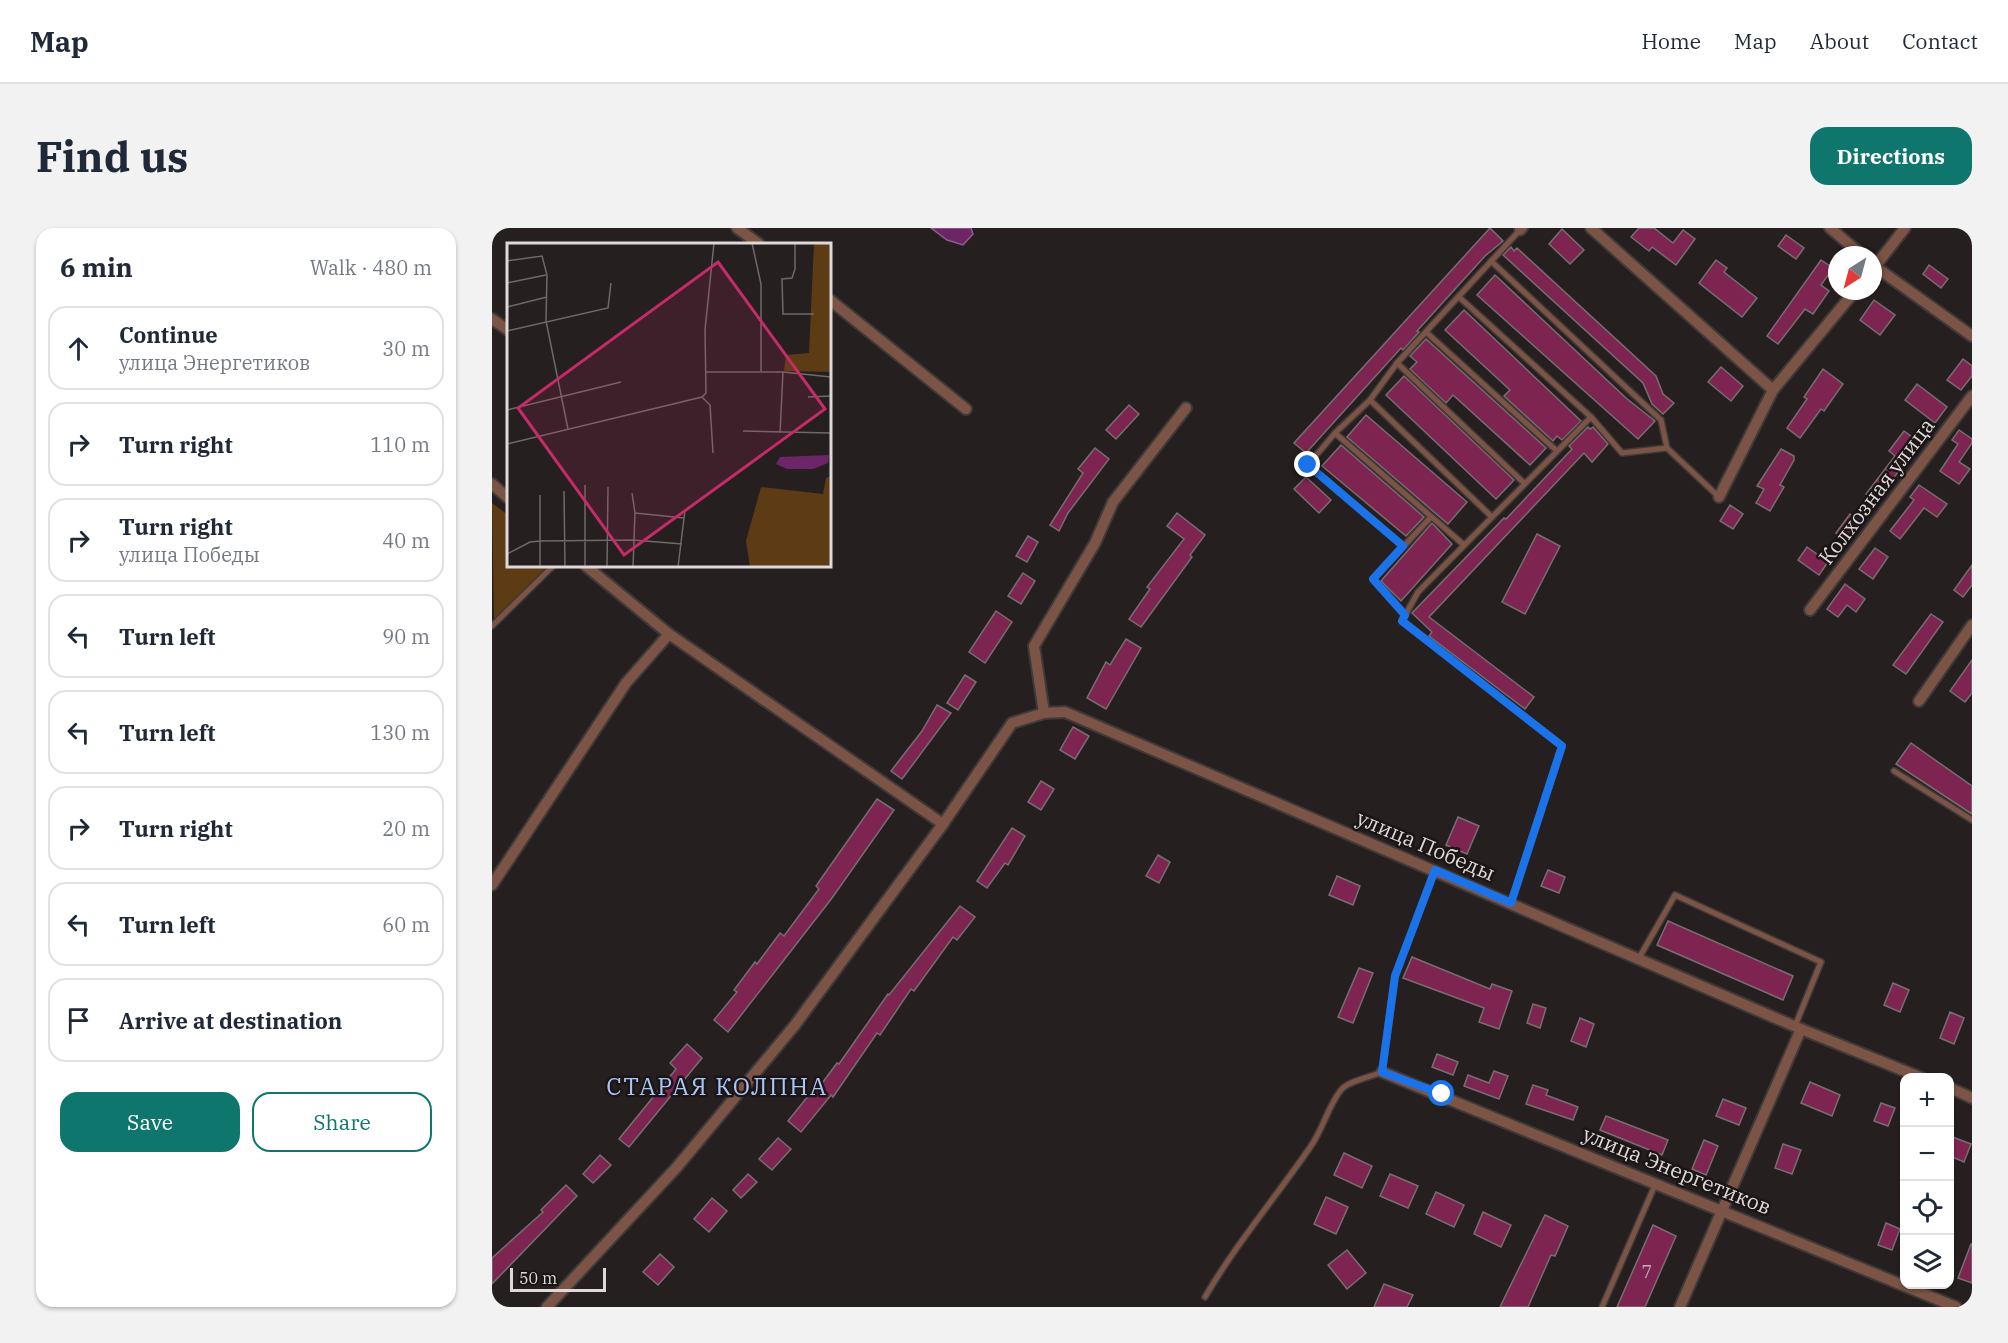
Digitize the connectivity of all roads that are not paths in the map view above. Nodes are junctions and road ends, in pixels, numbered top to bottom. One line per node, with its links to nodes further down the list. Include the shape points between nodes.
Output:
1 (737, 228): 6 (street)
2 (1592, 228): 19 (street)
3 (1830, 228): 7 (street)
4 (1905, 228): 8 (street)
5 (1521, 229): 9 (lane)
6 (758, 243)
7 (1851, 246)
8 (1882, 257)
9 (1491, 261): 11 (lane); 26 (lane, via 1661,420)
10 (1882, 273): 17 (street)
11 (1459, 297): 16 (lane); 24 (lane)
12 (1848, 300): 19 (street)
13 (831, 301): 23 (street)
14 (492, 319): 15 (street)
15 (507, 329)
16 (1426, 332): 18 (lane); 27 (lane)
17 (1972, 336)
18 (1397, 363): 21 (lane); 28 (lane)
19 (1773, 390): 31 (street)
20 (1972, 396): 38 (street, Колхозная улица)
21 (1370, 400): 25 (lane); 33 (lane)
22 (1186, 408): 44 (street, via 1113,502 1095,543 1034,646)
23 (966, 410)
24 (1591, 417): 26 (lane, via 1622,453); 27 (lane)
25 (1335, 434): 32 (lane); 34 (lane, via 1308,465)
26 (1667, 448): 31 (lane)
27 (1557, 451): 28 (lane)
28 (1524, 483): 33 (lane)
29 (492, 484): 30 (street)
30 (507, 497)
31 (1719, 497)
32 (1431, 517): 34 (lane); 35 (lane)
33 (1492, 517): 35 (lane)
34 (1403, 546): 39 (lane, via 1373,579)
35 (1464, 546): 39 (lane, via 1418,592)
36 (552, 567): 40 (lane)
37 (587, 567): 42 (street)
38 (1810, 610)
39 (1405, 615): 50 (lane, via 1402,621 1562,746)
40 (492, 626)
41 (1972, 626): 43 (street)
42 (669, 634): 47 (street); 49 (street, via 626,683)
43 (1919, 701)
44 (1044, 713): 47 (street, улица Победы, via 1012,723); 48 (street, улица Победы, via 1065,712)
45 (1894, 771): 46 (lane)
46 (1972, 820)
47 (943, 824): 60 (street, via 788,1034 677,1167)
48 (1435, 870): 50 (street, улица Победы); 53 (lane, via 1395,976)
49 (492, 885)
50 (1511, 903): 51 (street, улица Победы)
51 (1639, 958): 52 (street, улица Победы); 52 (lane, via 1675,895 1821,962)
52 (1798, 1027): 54 (street, улица Победы); 58 (street)
53 (1382, 1072): 57 (street, улица Энергетиков); 59 (lane, via 1348,1083 1340,1091 1313,1144 1225,1264)
54 (1912, 1073)
55 (1954, 1090): 56 (street)
56 (1972, 1098)
57 (1656, 1182): 58 (street, улица Энергетиков); 61 (lane)
58 (1722, 1209): 62 (street); 63 (street, улица Энергетиков)
59 (1206, 1297)
60 (547, 1307)
61 (1602, 1307)
62 (1680, 1307)
63 (1956, 1307)

